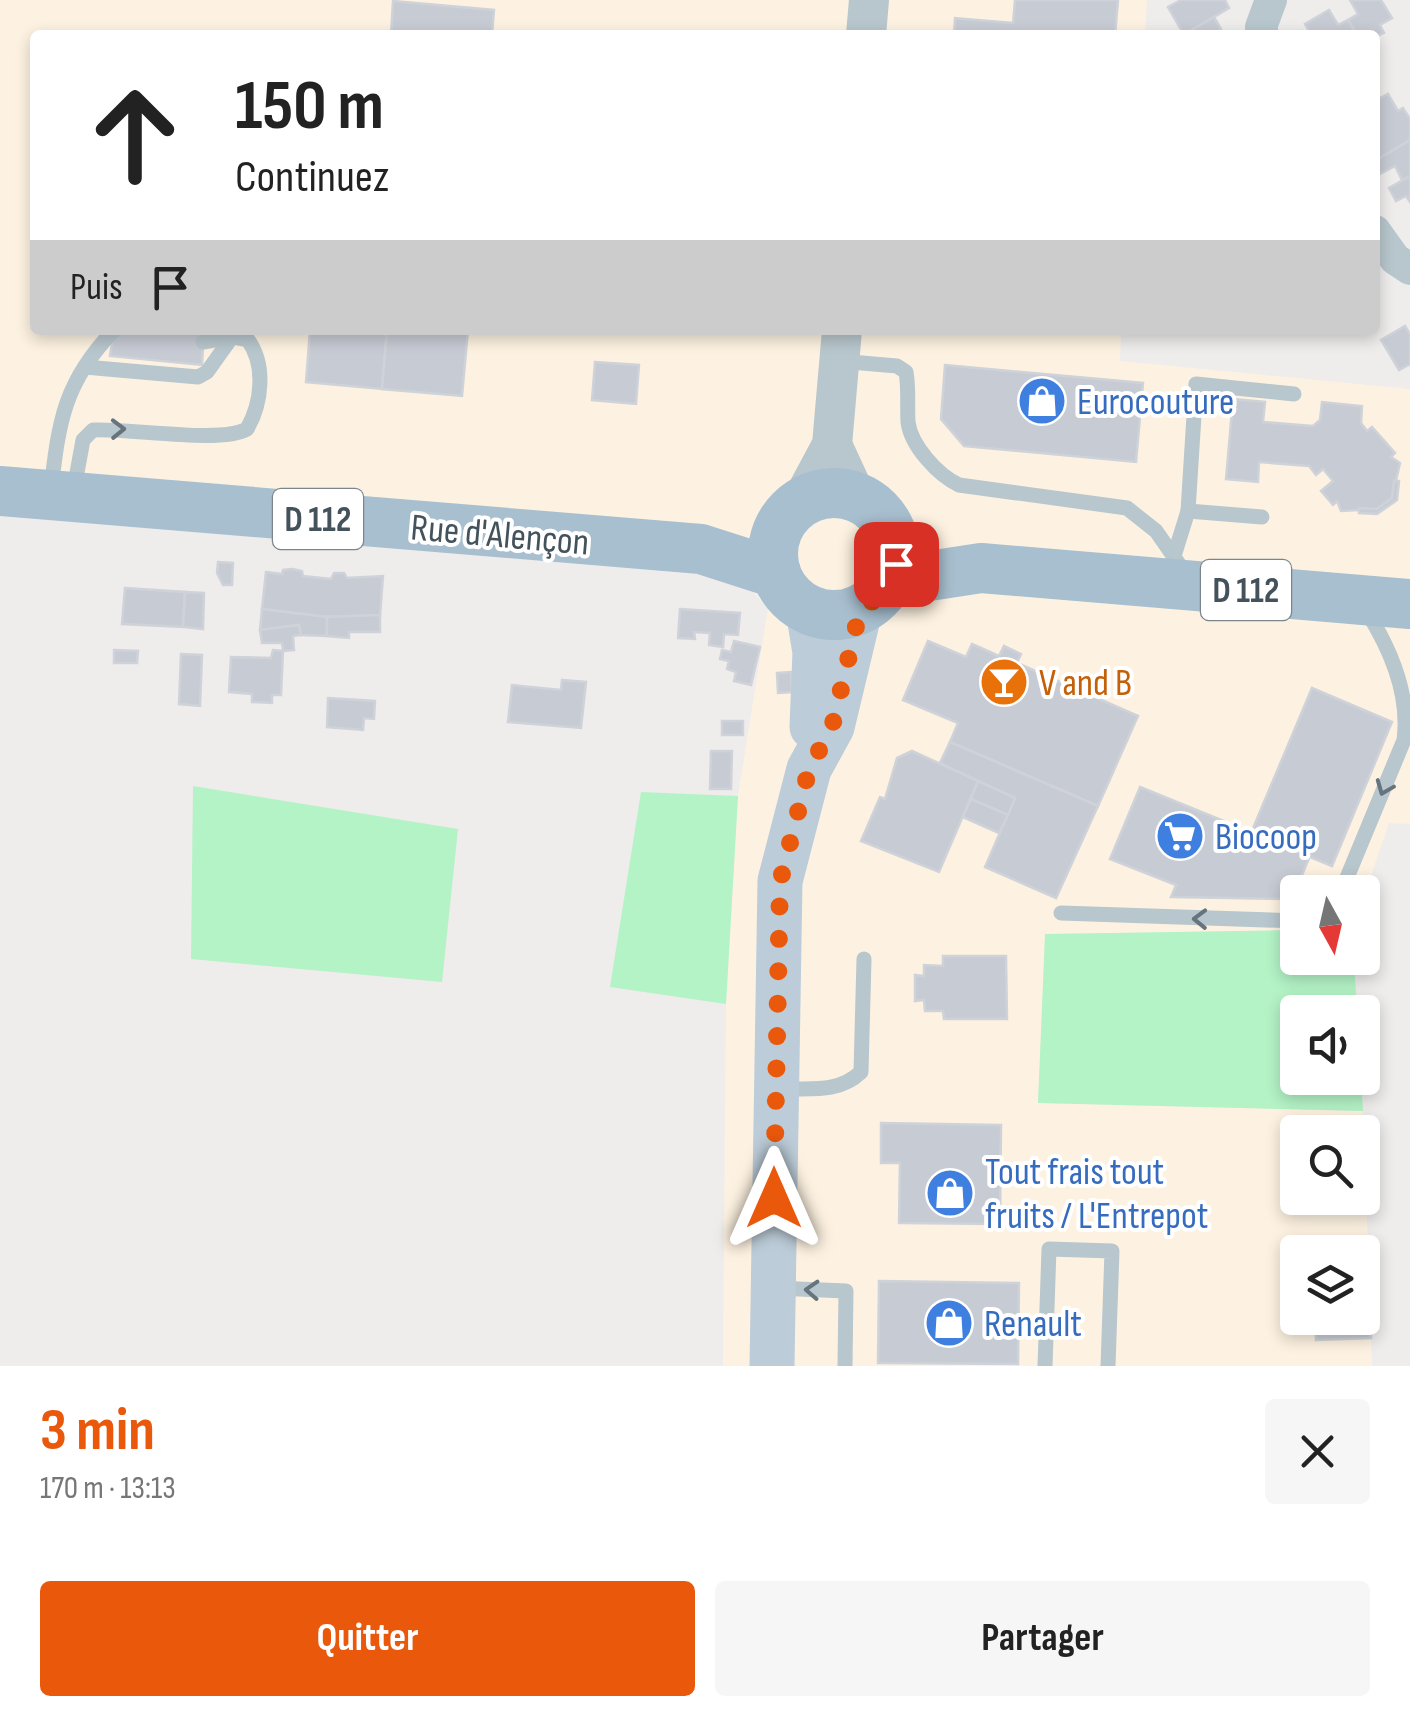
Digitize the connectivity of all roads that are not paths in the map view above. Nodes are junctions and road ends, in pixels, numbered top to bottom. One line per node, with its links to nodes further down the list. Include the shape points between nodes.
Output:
1 (869, 0): 3 (street)
2 (1271, 0): 4 (street)
3 (866, 30)
4 (1262, 30)
5 (1380, 237): 6 (street)
6 (1410, 269)
7 (110, 335): 11 (lane)
8 (232, 338): 9 (lane); 11 (lane, via 198,377); 15 (lane, one-way to 8, via 93,430 224,436 247,430 257,401 258,354 248,340)
9 (203, 342)
10 (841, 346): 13 (street); 22 (lane, via 906,372 913,438 947,480 1127,508 1156,531)
11 (84, 367): 15 (lane, via 62,407)
12 (1294, 394): 17 (lane, via 1196,384)
13 (832, 445): 16 (street); 18 (street)
14 (0, 492): 15 (main road, Rue d'Alençon / D 112)
15 (61, 497): 20 (main road, Rue d'Alençon / D 112)
16 (792, 511): 18 (main road, via 832,492); 20 (main road, Rue d'Alençon / D 112); 23 (main road, via 772,554)
17 (1188, 511): 19 (lane); 22 (lane)
18 (873, 512): 21 (main road, D 112); 24 (main road, via 896,564)
19 (1262, 517)
20 (701, 549): 23 (main road, Rue d'Alençon / D 112)
21 (981, 568): 22 (main road, D 112); 24 (main road, D 112)
22 (1184, 571): 25 (main road, D 112)
23 (776, 573): 27 (main road)
24 (875, 596): 27 (main road, via 843,615); 28 (main road, via 832,727)
25 (1360, 600): 26 (main road, D 112); 29 (lane, one-way to 29, via 1390,648 1406,724)
26 (1410, 604)
27 (808, 610): 28 (main road, via 815,652)
28 (809, 769): 33 (main road, via 780,882)
29 (1349, 875)
30 (1061, 913): 31 (lane, one-way to 30)
31 (1280, 920)
32 (864, 960): 33 (lane, via 861,1072 831,1089)
33 (775, 1088): 34 (main road)
34 (773, 1288): 35 (main road); 36 (lane, one-way to 34, via 846,1291)
35 (772, 1366)
36 (845, 1366)
37 (1045, 1366): 38 (lane, via 1050,1249 1112,1251)
38 (1108, 1366)

